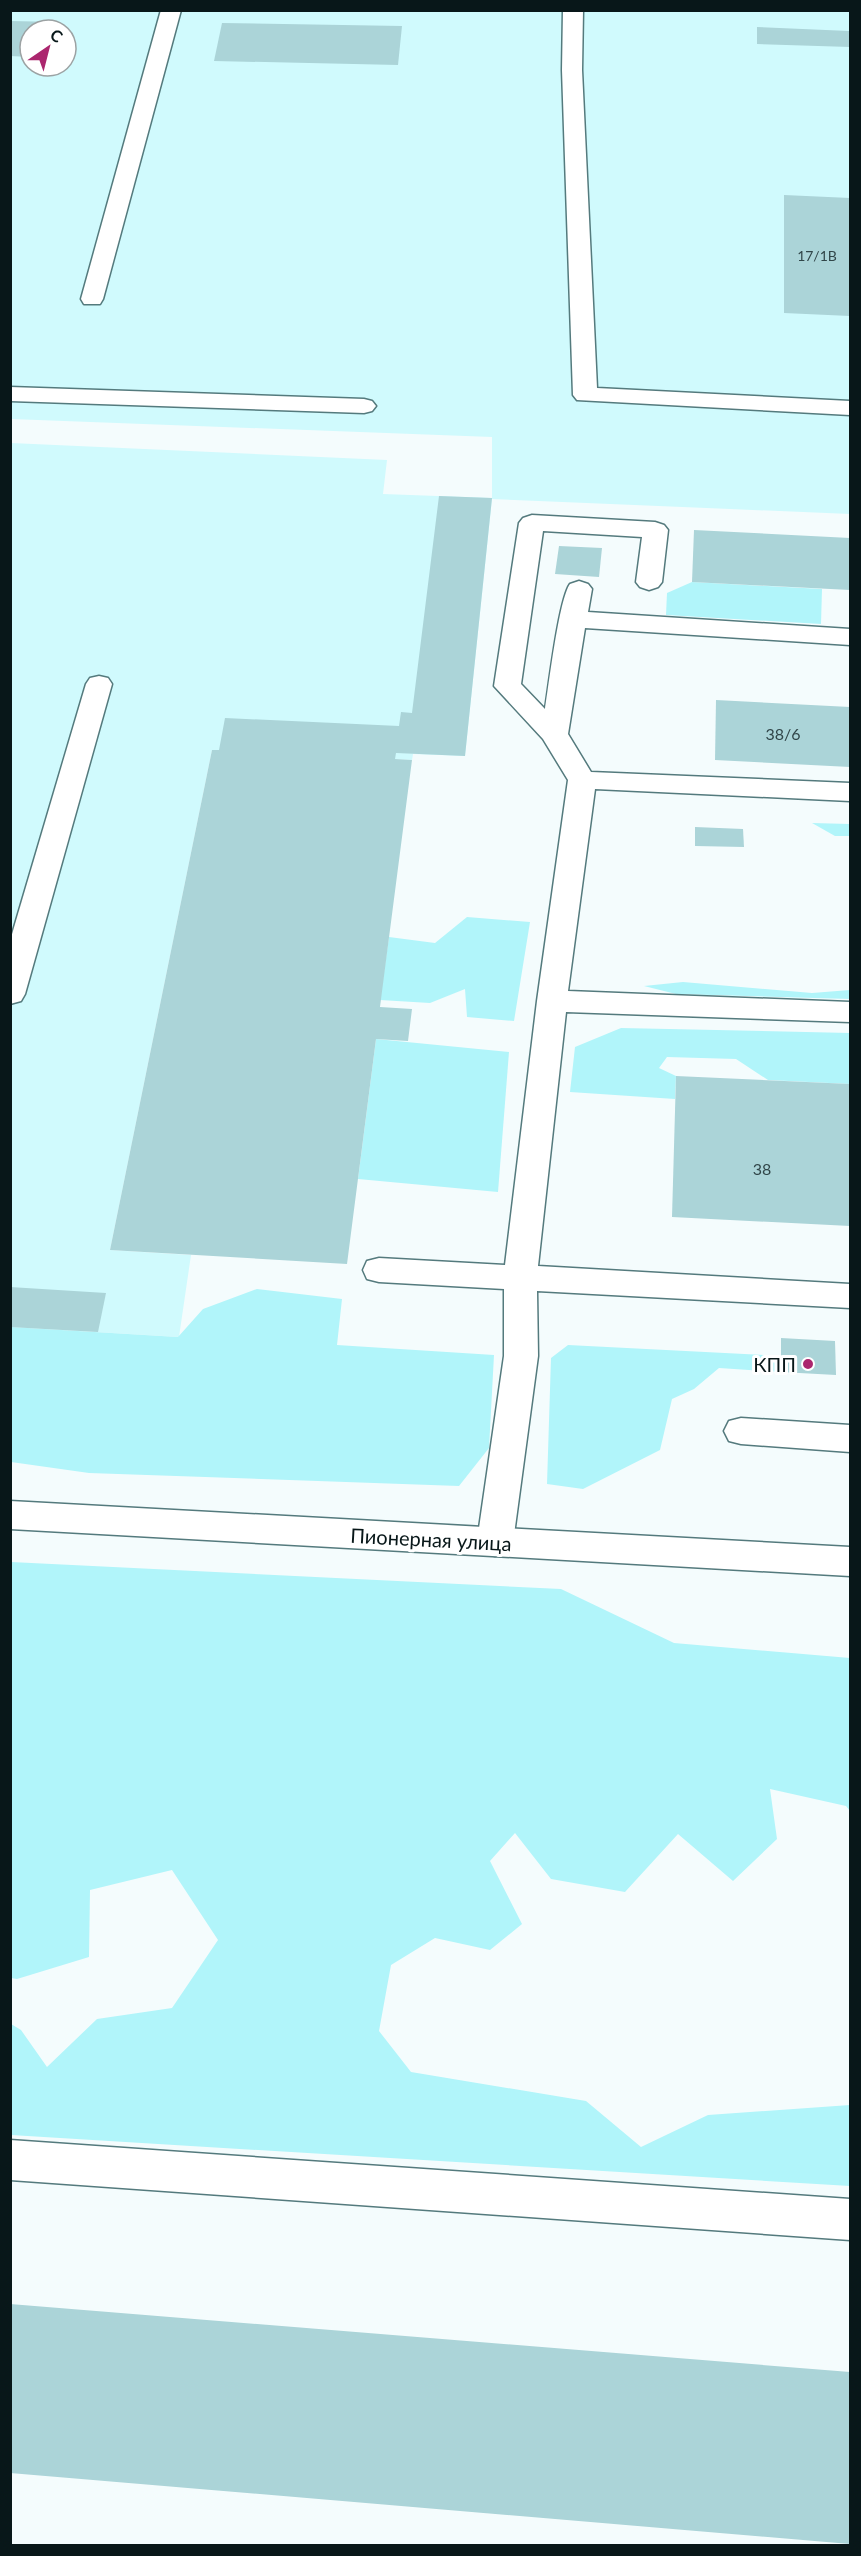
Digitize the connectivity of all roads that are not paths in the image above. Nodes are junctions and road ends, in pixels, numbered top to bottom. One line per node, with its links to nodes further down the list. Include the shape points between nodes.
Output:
1 (171, 10): 3 (main road)
2 (573, 10): 6 (main road, via 585,395)
3 (92, 299)
4 (10, 394): 5 (main road)
5 (364, 406)
6 (850, 408)
7 (649, 582): 12 (main road, via 655,530 532,522 507,686)
8 (579, 588): 9 (main road)
9 (573, 619): 10 (main road); 12 (main road)
10 (850, 637)
11 (99, 684): 15 (main road)
12 (554, 734): 13 (main road)
13 (582, 780): 14 (main road); 16 (main road)
14 (850, 792)
15 (10, 994)
16 (552, 1000): 17 (main road); 19 (main road)
17 (850, 1012)
18 (379, 1270): 19 (main road)
19 (520, 1278): 20 (main road); 24 (main road, via 521,1356)
20 (850, 1296)
21 (741, 1431): 22 (main road)
22 (850, 1439)
23 (10, 1515): 24 (main road, Пионерная улица)
24 (495, 1542): 25 (main road, Пионерная улица)
25 (850, 1562)
26 (10, 2160): 27 (main road)
27 (850, 2220)

